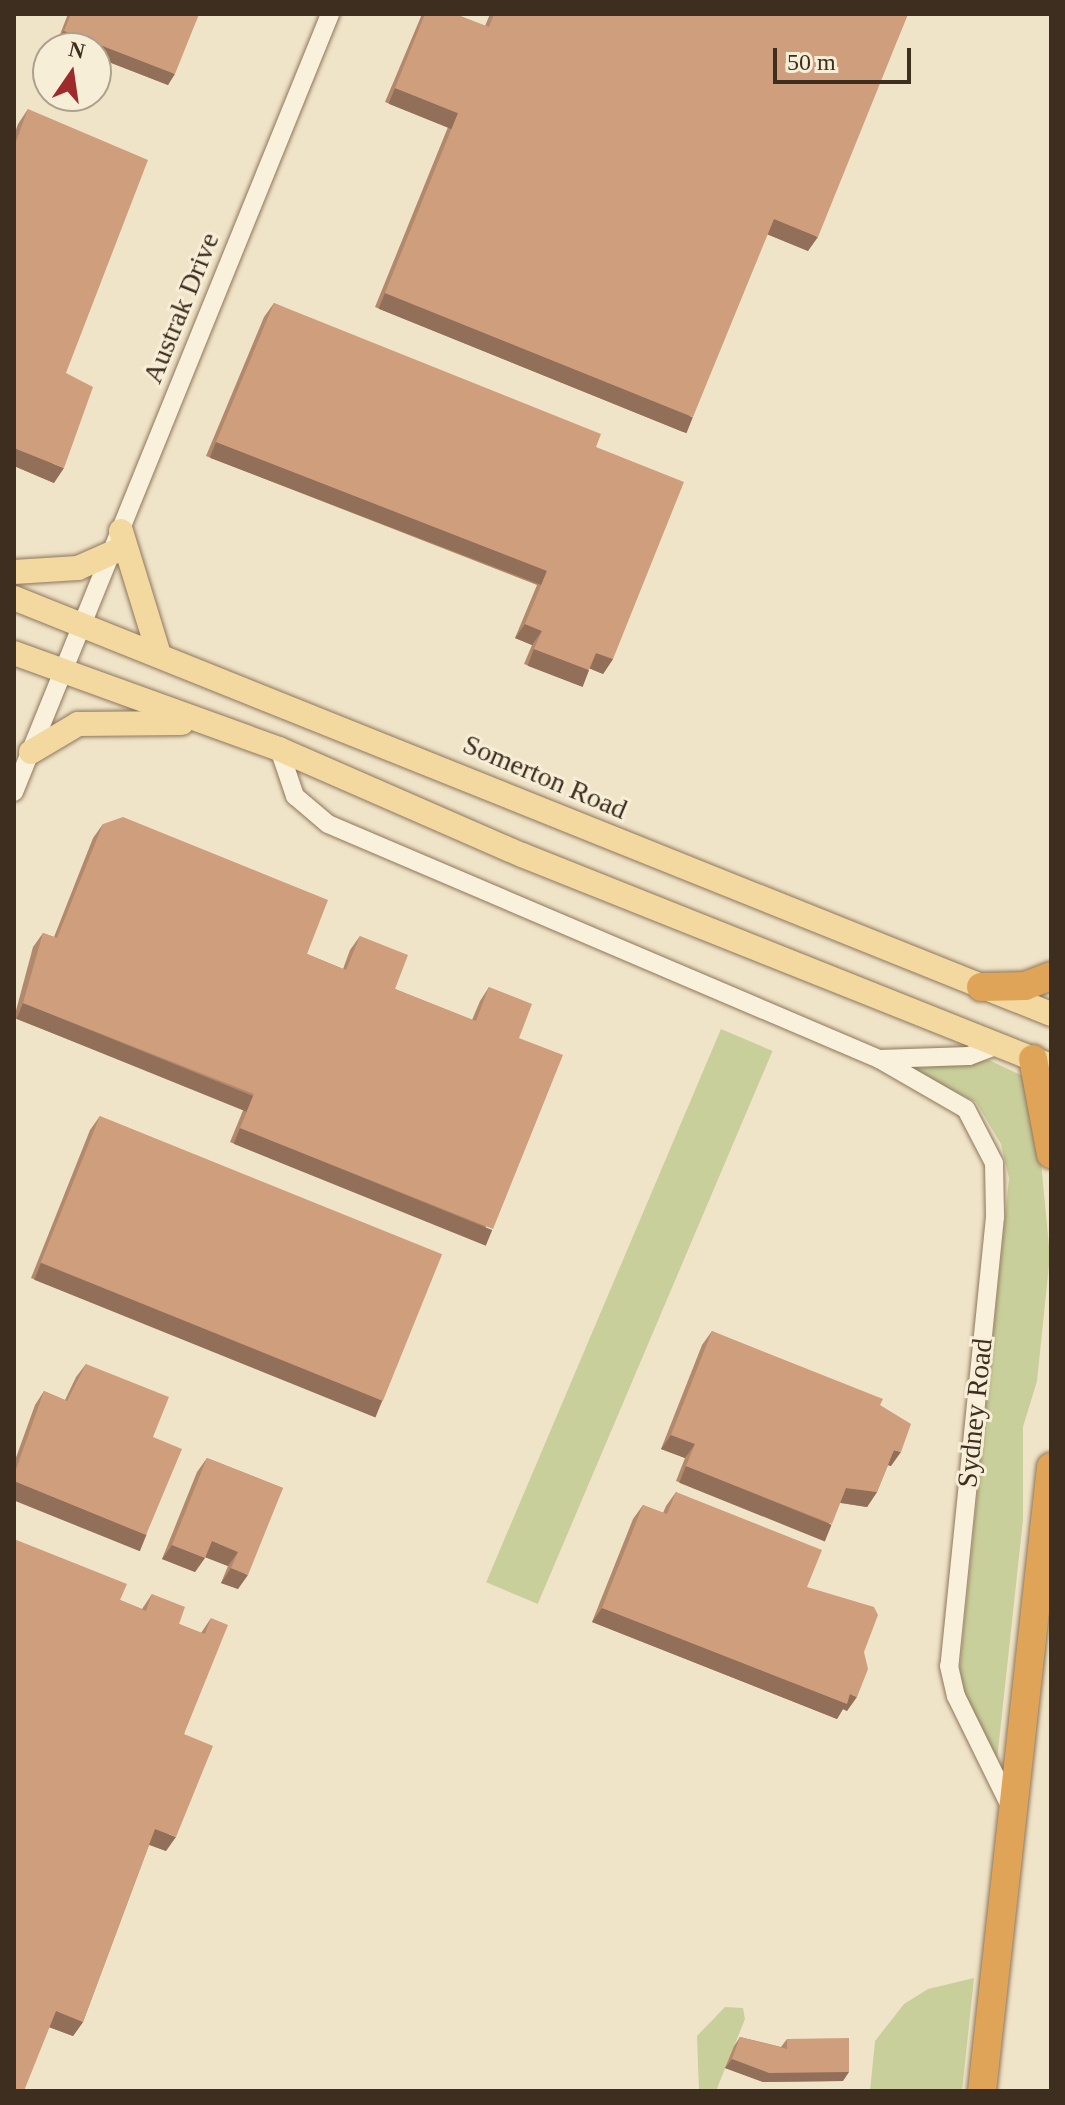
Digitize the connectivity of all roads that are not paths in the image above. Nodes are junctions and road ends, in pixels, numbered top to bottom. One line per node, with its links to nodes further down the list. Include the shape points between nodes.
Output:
1 (330, 14): 2 (street, Austrak Drive)
2 (118, 542): 3 (main road, via 78,568); 5 (street, Austrak Drive); 6 (main road)
3 (14, 572)
4 (14, 598): 5 (main road, Somerton Road)
5 (84, 623): 6 (main road, Somerton Road); 8 (street, Austrak Drive)
6 (158, 651): 14 (main road, Somerton Road)
7 (14, 653): 8 (main road)
8 (65, 672): 9 (main road); 11 (street, Austrak Drive)
9 (192, 723): 10 (main road); 11 (main road, via 78,724)
10 (279, 749): 16 (main road, via 522,855); 17 (street, via 295,796 328,824)
11 (31, 752): 12 (street, Austrak Drive)
12 (14, 792)
13 (1051, 976): 14 (highway, via 1025,986)
14 (981, 987): 15 (main road, Somerton Road)
15 (1051, 1014)
16 (997, 1045): 17 (street, via 969,1056); 18 (main road)
17 (879, 1059): 21 (street, Sydney Road, via 966,1109 994,1163 949,1666 956,1696)
18 (1042, 1063): 19 (highway)
19 (1051, 1154)
20 (1051, 1467): 21 (highway)
21 (1012, 1811): 22 (highway)
22 (982, 2091)

